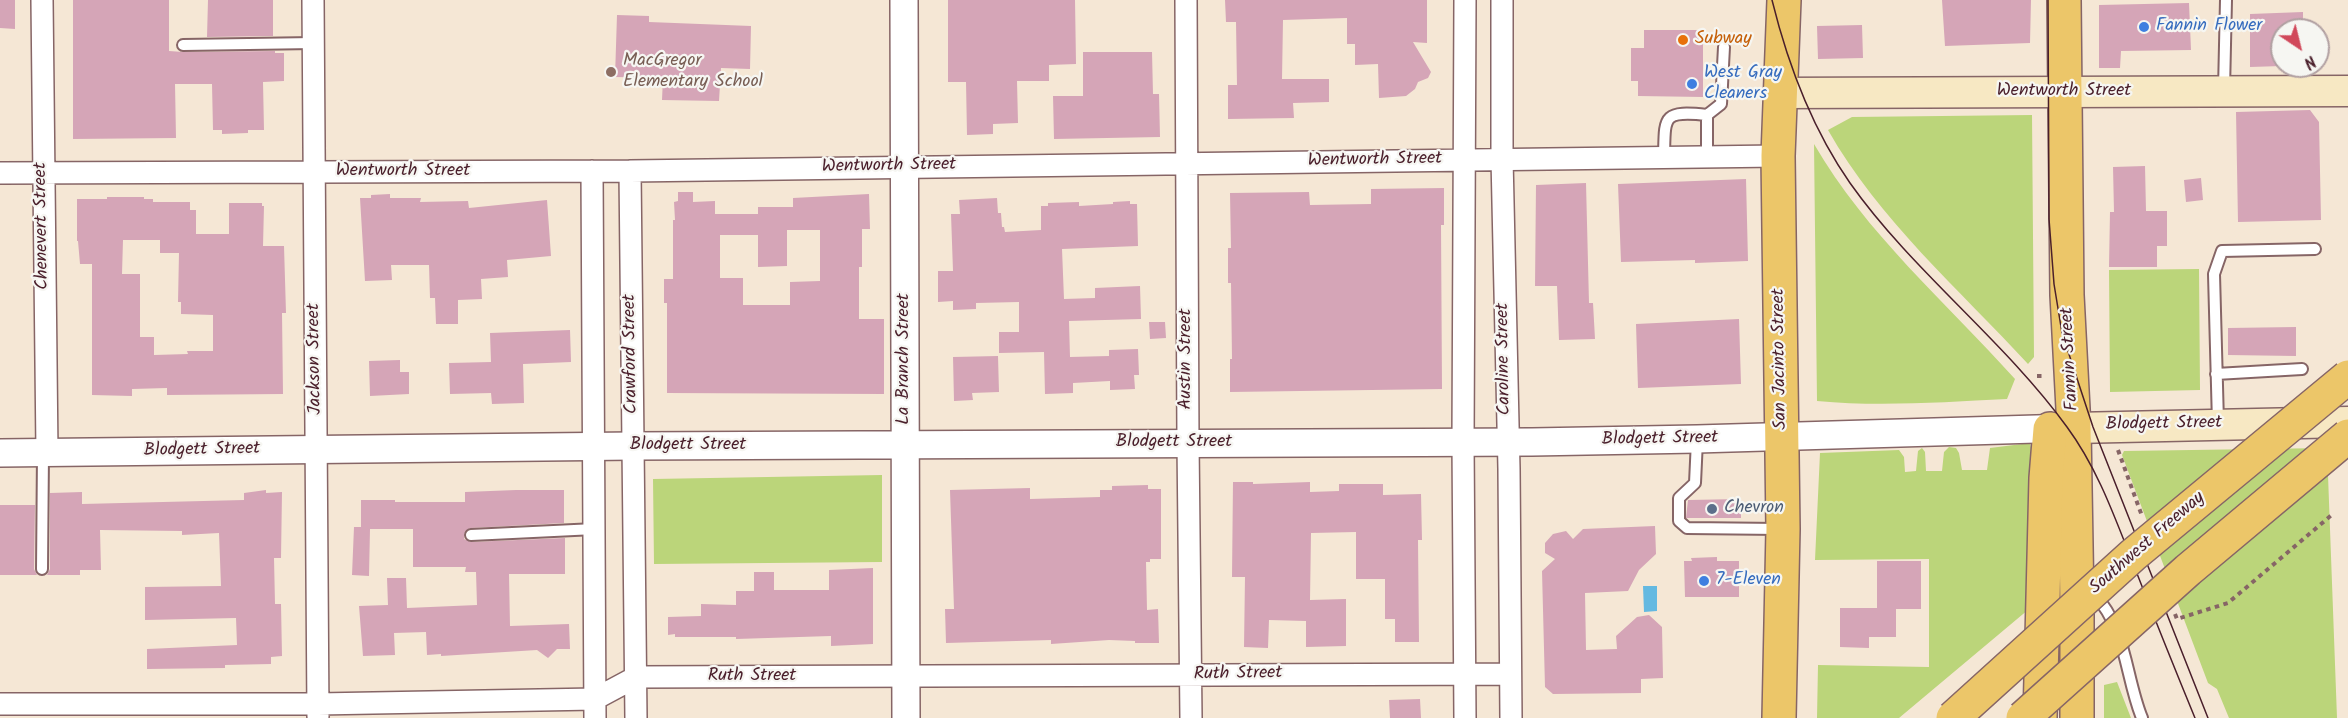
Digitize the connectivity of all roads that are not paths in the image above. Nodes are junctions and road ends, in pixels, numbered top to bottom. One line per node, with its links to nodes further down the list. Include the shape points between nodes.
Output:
1 (42, 0): 29 (street, Chenevert Street)
2 (314, 0): 10 (street, Jackson Street)
3 (904, 0): 24 (street, La Branch Street)
4 (1186, 0): 23 (street, Austin Street)
5 (1466, 0): 21 (street)
6 (1502, 0): 19 (street, Caroline Street)
7 (1784, 0): 16 (main road, San Jacinto Street)
8 (2064, 0): 15 (main road, Fannin Street)
9 (2226, 0): 13 (lane)
10 (314, 43): 11 (lane); 27 (street, Jackson Street)
11 (183, 45)
12 (1724, 48): 17 (lane, via 1721,104)
13 (2224, 91): 14 (main road, Wentworth Street); 15 (main road, Wentworth Street)
14 (2348, 91)
15 (2065, 92): 16 (main road, Wentworth Street); 36 (main road, Fannin Street, via 2067,295 2059,376)
16 (1780, 93): 18 (main road, San Jacinto Street)
17 (1707, 115): 20 (lane); 22 (lane, via 1684,113 1667,119)
18 (1779, 156): 20 (street, Wentworth Street); 38 (main road, San Jacinto Street)
19 (1502, 158): 21 (street, Wentworth Street); 22 (street, Wentworth Street); 40 (street, Caroline Street)
20 (1707, 158): 22 (street, Wentworth Street)
21 (1466, 159): 23 (street, Wentworth Street); 42 (street)
22 (1664, 159)
23 (1187, 164): 24 (street, Wentworth Street); 41 (street, Austin Street)
24 (904, 167): 26 (street, Wentworth Street); 45 (street, La Branch Street)
25 (592, 171): 26 (street, Wentworth Street); 27 (street, Wentworth Street); 43 (street, Crawford Street)
26 (630, 171): 44 (street, Crawford Street)
27 (314, 172): 29 (street, Wentworth Street); 46 (street, Jackson Street)
28 (0, 173): 29 (street, Wentworth Street)
29 (43, 173): 47 (street, Chenevert Street)
30 (2315, 249): 32 (lane, via 2222,251 2214,274)
31 (2302, 369): 32 (lane)
32 (2216, 374): 35 (lane)
33 (2348, 377): 68 (main road, Southwest Freeway, bridge, via 2133,555)
34 (2348, 422): 35 (main road, Blodgett Street)
35 (2218, 424): 36 (main road, Blodgett Street)
36 (2062, 428): 38 (street, Blodgett Street); 53 (main road, Fannin Street); 70 (main road, via 2046,478)
37 (2348, 436): 69 (main road, bridge, via 2188,570)
38 (1782, 437): 39 (street, Blodgett Street); 50 (main road, San Jacinto Street)
39 (1697, 440): 40 (street, Blodgett Street); 50 (lane, via 1695,483 1679,498 1680,521 1687,528)
40 (1507, 441): 42 (street, Blodgett Street); 55 (street, Caroline Street)
41 (1188, 442): 42 (street, Blodgett Street); 45 (street, Blodgett Street); 56 (street, Austin Street)
42 (1463, 442): 54 (street)
43 (595, 446): 44 (street, Blodgett Street); 46 (street, Blodgett Street); 49 (street, Crawford Street)
44 (634, 446): 45 (street, Blodgett Street); 57 (street, Crawford Street)
45 (906, 446): 58 (street, La Branch Street)
46 (316, 449): 47 (street, Blodgett Street); 61 (street, Jackson Street)
47 (45, 452): 48 (street, Blodgett Street); 52 (lane)
48 (0, 453)
49 (595, 529): 51 (lane); 60 (street, Crawford Street)
50 (1783, 529): 67 (main road, San Jacinto Street)
51 (471, 535)
52 (42, 569)
53 (2077, 581): 71 (main road, Fannin Street); 72 (lane, via 2104,604 2116,627)
54 (1464, 673): 55 (street, Ruth Street); 56 (street, Ruth Street); 65 (street)
55 (1510, 674): 66 (street, Caroline Street)
56 (1191, 676): 58 (street, Ruth Street); 64 (street, Austin Street)
57 (636, 677): 58 (street, Ruth Street); 60 (street, Ruth Street); 62 (street, Crawford Street)
58 (905, 677): 63 (street, La Branch Street)
59 (0, 704): 61 (street, Ruth Street)
60 (595, 709): 61 (street, Ruth Street)
61 (318, 711)
62 (636, 718)
63 (906, 718)
64 (1191, 718)
65 (1465, 718)
66 (1511, 718)
67 (1779, 718)
68 (1953, 718)
69 (2023, 718)
70 (2040, 718)
71 (2077, 718)
72 (2142, 718)

